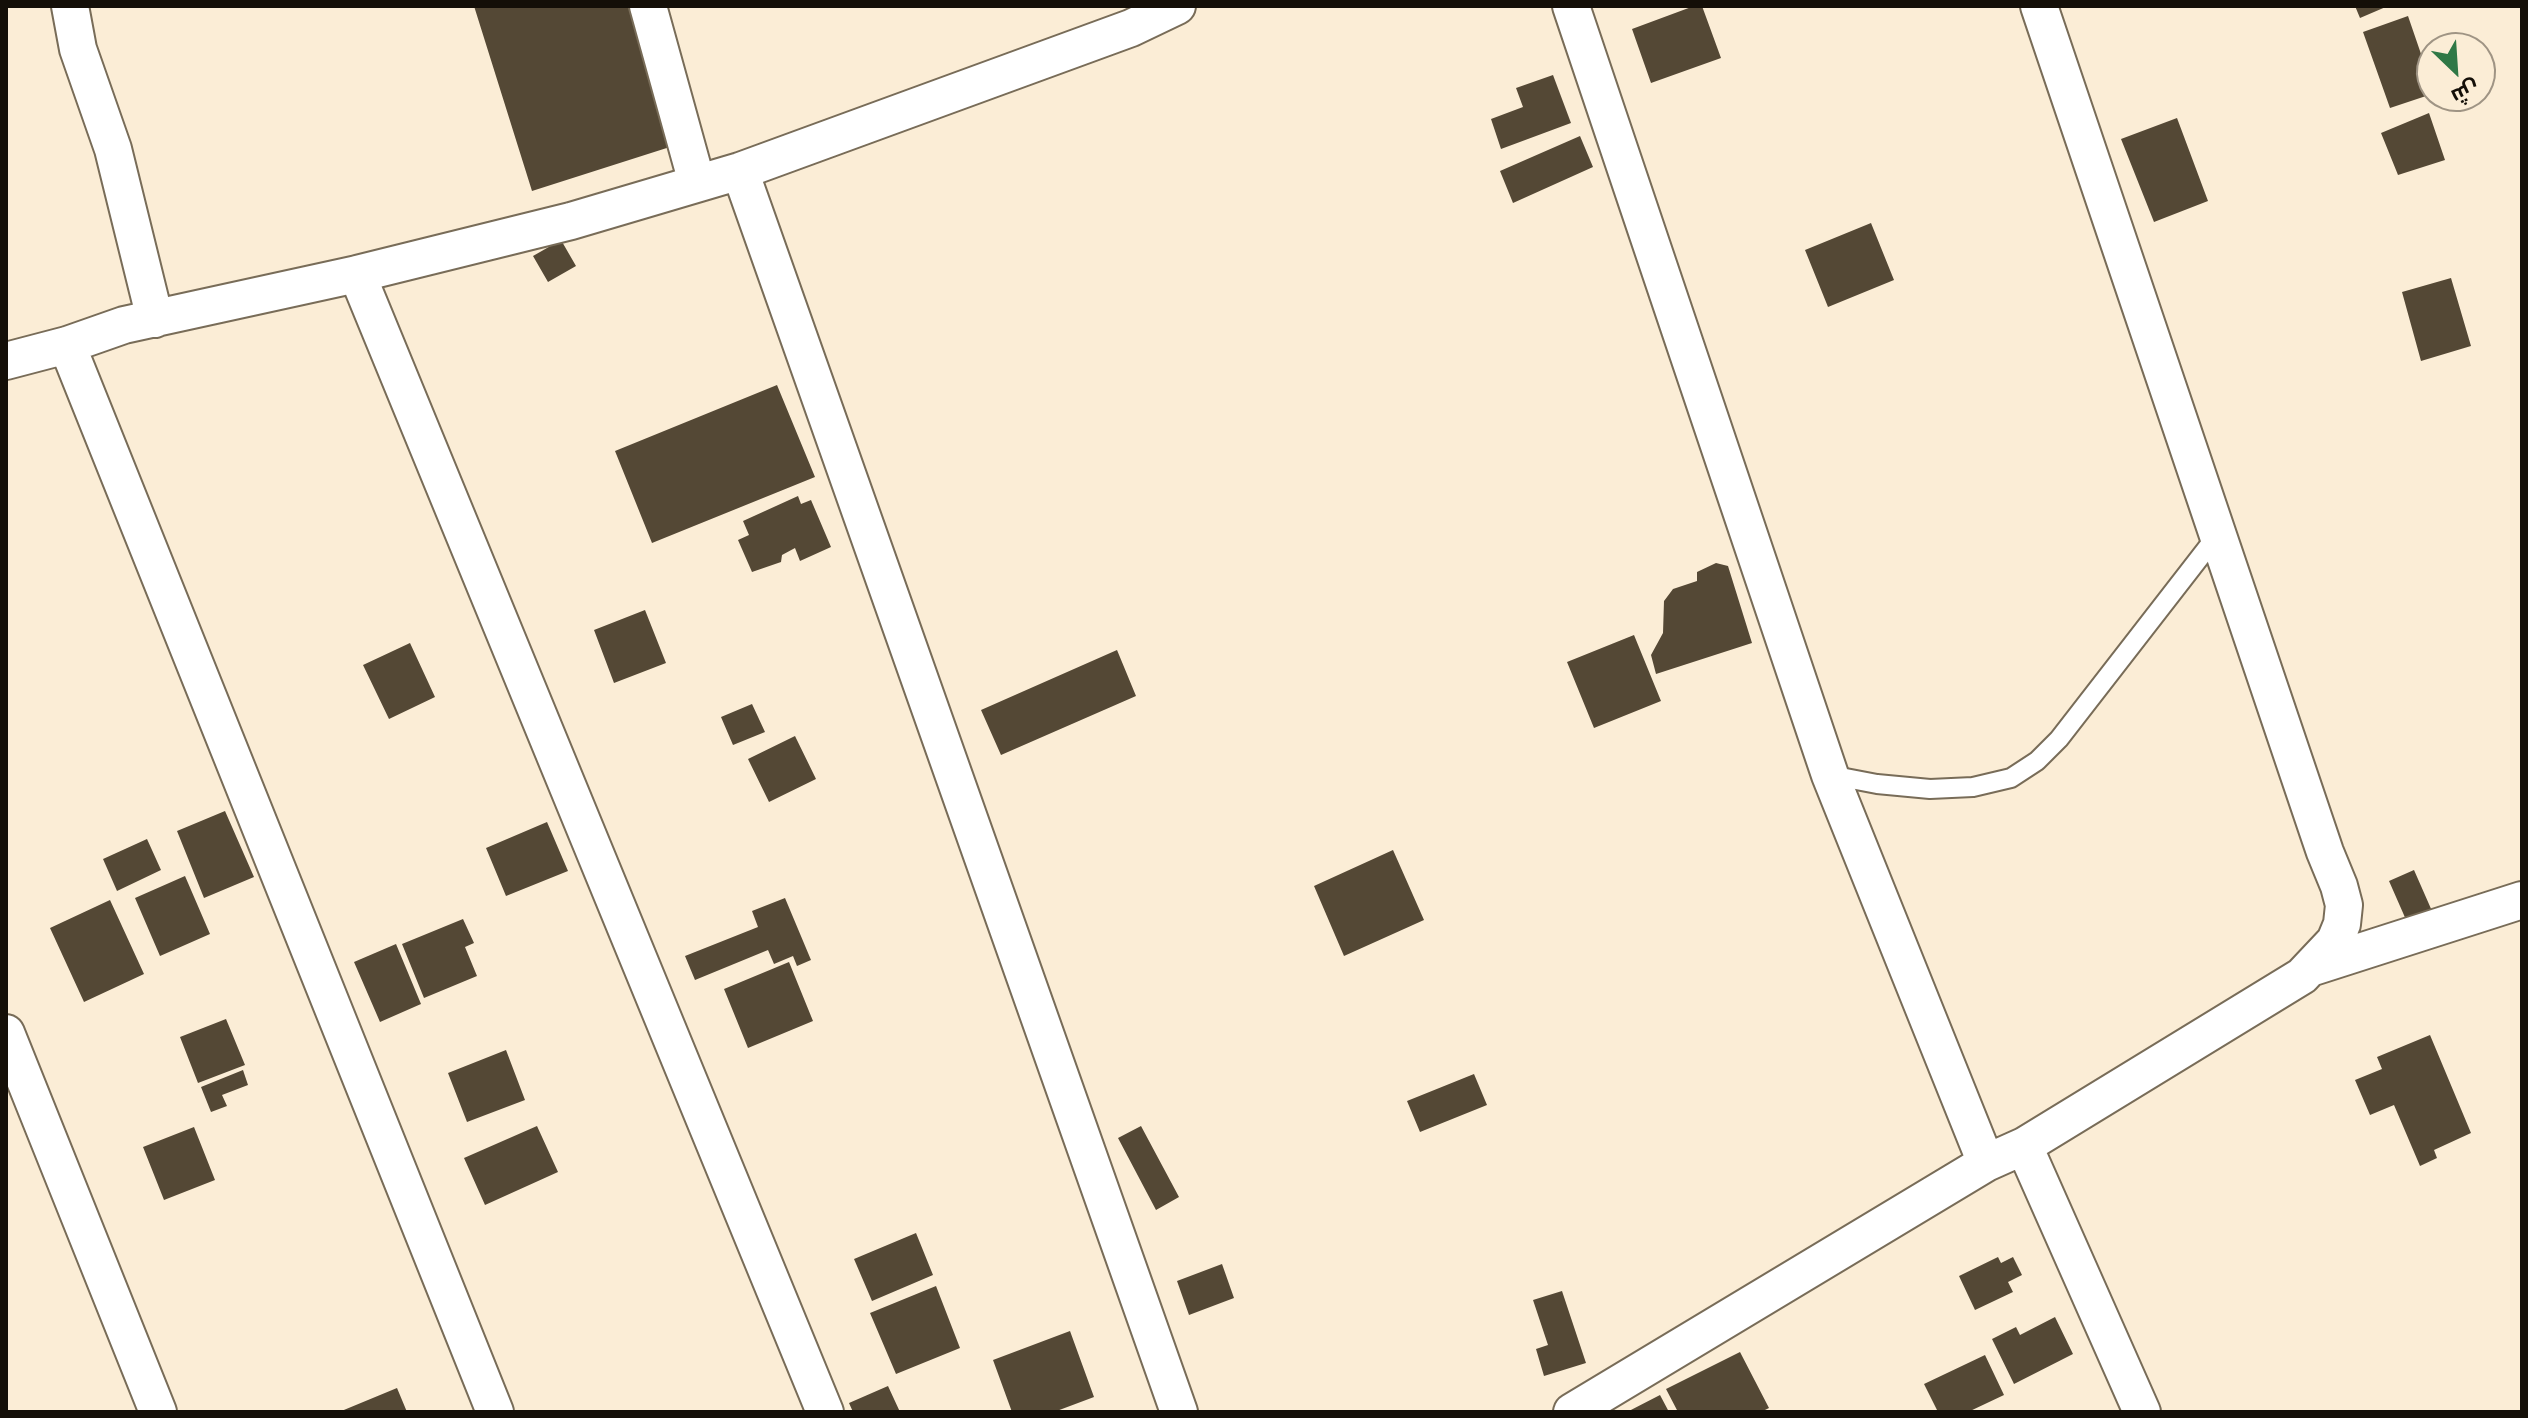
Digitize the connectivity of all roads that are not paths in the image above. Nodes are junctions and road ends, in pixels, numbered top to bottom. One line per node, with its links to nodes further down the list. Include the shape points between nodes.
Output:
1 (70, 6): 9 (street, via 78,49 113,149)
2 (648, 6): 7 (street)
3 (1177, 6): 6 (street, via 1131,28)
4 (1571, 6): 13 (street)
5 (2039, 6): 12 (street)
6 (740, 171): 7 (street); 22 (street)
7 (697, 183): 8 (street, via 571,221)
8 (357, 274): 9 (street); 21 (street)
9 (155, 319): 10 (street)
10 (67, 345): 11 (street); 20 (street)
11 (6, 361)
12 (2218, 534): 13 (lane, via 2059,739 2011,778 1930,789); 15 (street, via 2344,905 2335,941)
13 (1830, 775): 18 (street)
14 (2522, 900): 15 (street)
15 (2307, 969): 17 (street)
16 (6, 1033): 19 (street)
17 (2024, 1146): 18 (street); 24 (street)
18 (1986, 1163): 23 (street)
19 (158, 1412)
20 (495, 1412)
21 (825, 1412)
22 (1179, 1412)
23 (1572, 1412)
24 (2142, 1412)

